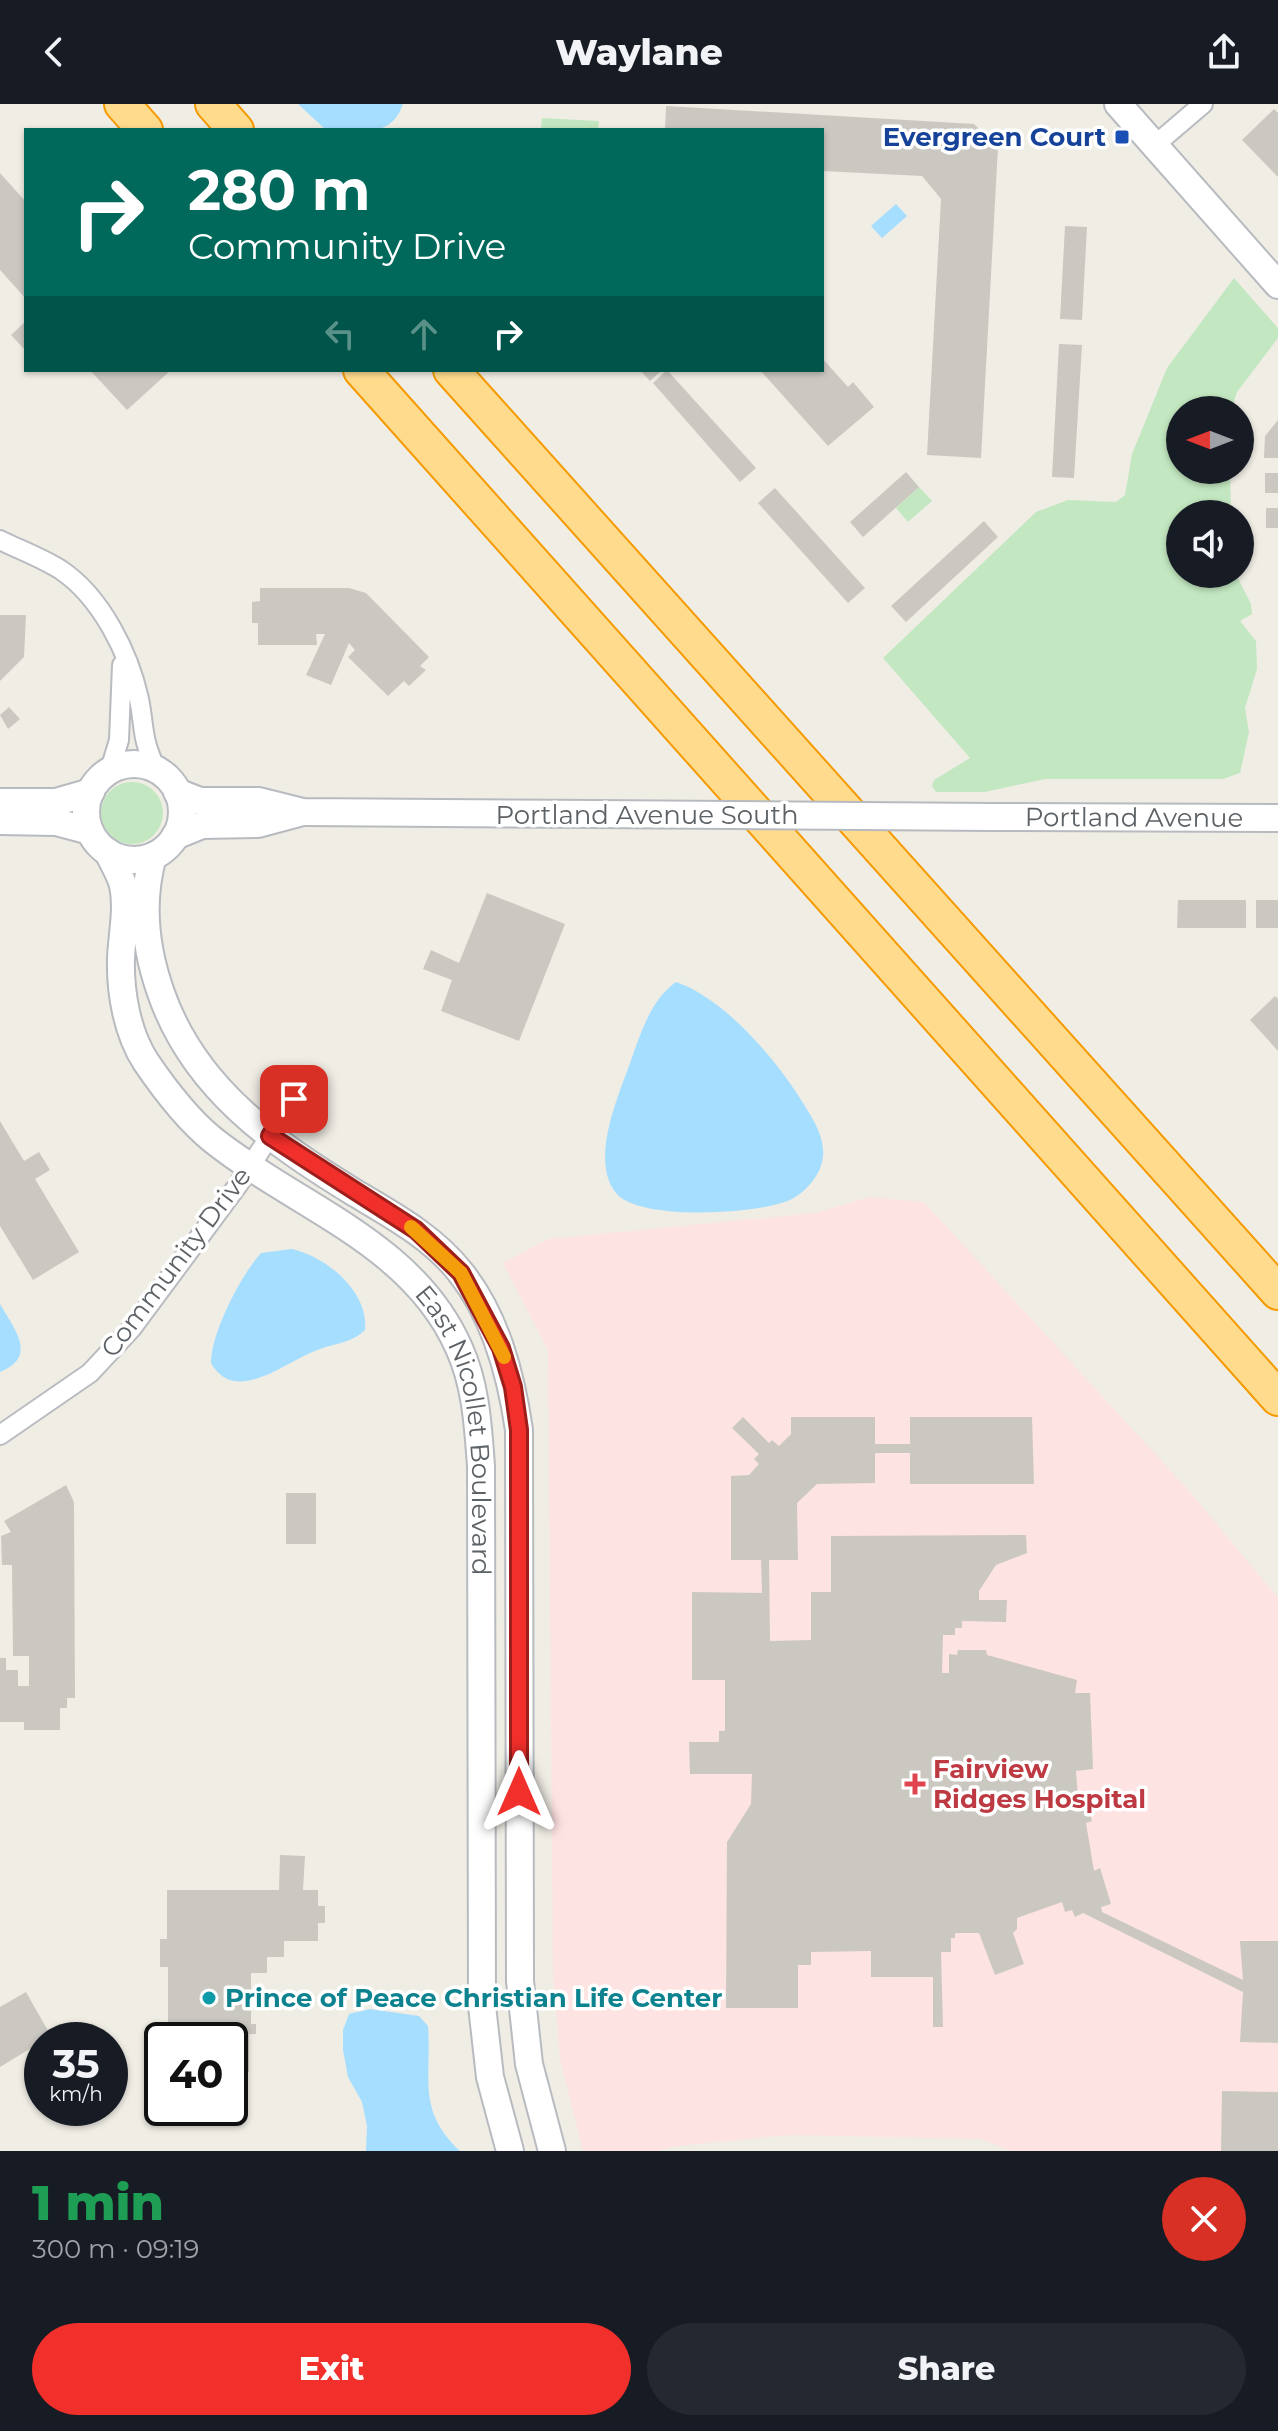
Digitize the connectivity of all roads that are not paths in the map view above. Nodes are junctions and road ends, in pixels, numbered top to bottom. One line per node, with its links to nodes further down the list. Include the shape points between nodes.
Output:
1 (122, 104): 5 (highway)
2 (213, 104): 6 (highway)
3 (1118, 104): 7 (street)
4 (1203, 104): 7 (street)
5 (143, 128)
6 (234, 128)
7 (1155, 145): 8 (street)
8 (1278, 285)
9 (363, 372): 30 (highway)
10 (453, 372): 29 (highway)
11 (0, 540): 12 (street, via 62,571 98,607)
12 (122, 650): 13 (street, via 139,700 143,741); 14 (street, via 119,740)
13 (156, 769): 14 (street, via 133,764); 16 (street)
14 (110, 770): 15 (street)
15 (91, 792): 17 (street, via 56,802); 22 (street)
16 (177, 792): 18 (street, Portland Avenue South, via 200,801 259,801); 23 (street, via 181,815)
17 (0, 802)
18 (303, 812): 19 (street, Portland Avenue South, bridge); 23 (street, Portland Avenue South, via 258,824 202,825)
19 (992, 817): 20 (street, Portland Avenue)
20 (1278, 818)
21 (0, 821): 22 (street, via 56,822)
22 (90, 831): 24 (street)
23 (175, 836): 25 (street)
24 (108, 852): 25 (street, via 122,858); 28 (street, East Nicollet Boulevard, via 125,899 125,1010 144,1059 176,1103 212,1139)
25 (153, 856): 27 (street, East Nicollet Boulevard, via 144,900 146,929 171,1023 195,1063)
26 (294, 1099): 27 (street, Community Drive)
27 (270, 1136): 28 (street, Community Drive); 35 (street, East Nicollet Boulevard, via 416,1230 461,1273 501,1348 513,1387 519,1442 520,1981 529,2064)
28 (251, 1165): 33 (street, Community Drive, via 122,1339 90,1373); 34 (street, East Nicollet Boulevard, via 376,1246 415,1281 453,1333 473,1388 481,1466 482,2006 490,2077)
29 (1278, 1292)
30 (1243, 1358): 31 (highway); 32 (highway)
31 (1278, 1398)
32 (1278, 1405)
33 (0, 1435)
34 (510, 2151)
35 (552, 2151)

